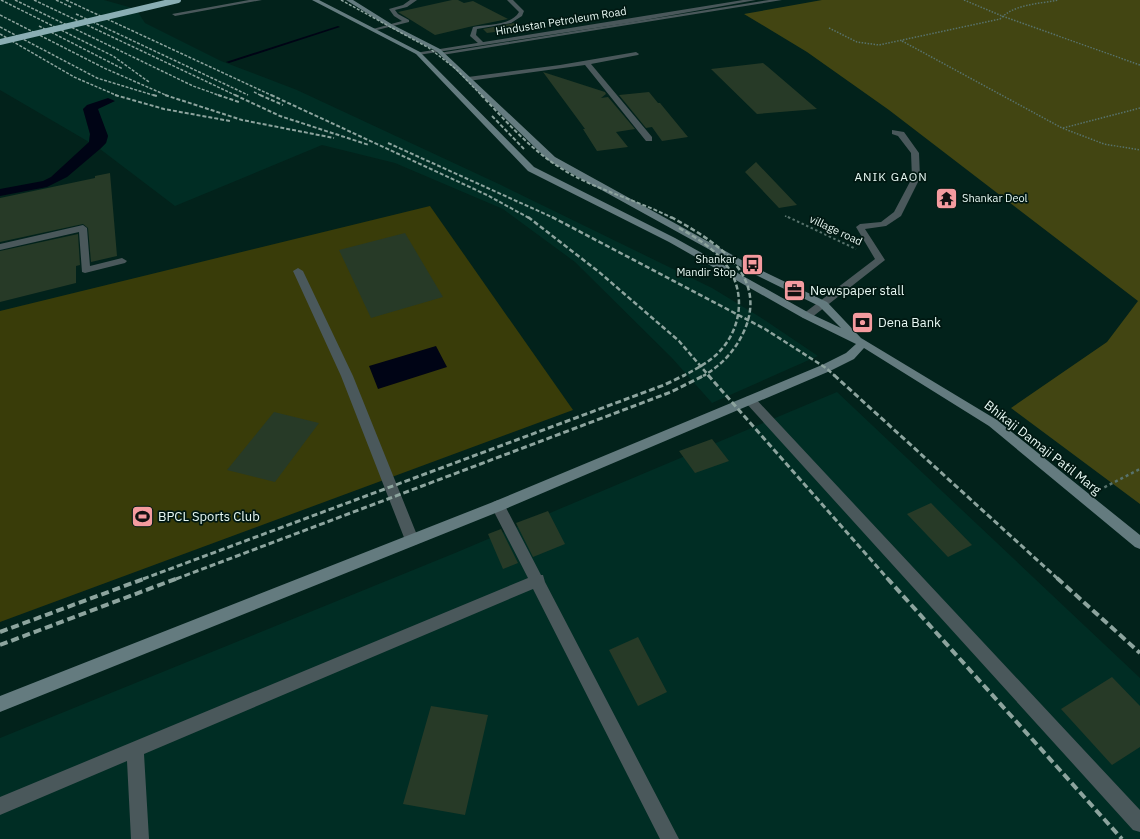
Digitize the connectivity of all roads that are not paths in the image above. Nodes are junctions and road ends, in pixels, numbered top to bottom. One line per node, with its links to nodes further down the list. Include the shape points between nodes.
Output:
1 (151, 0): 13 (highway)
2 (178, 0): 14 (highway, bridge)
3 (259, 0): 10 (street)
4 (315, 0): 12 (main road)
5 (349, 0): 11 (main road)
6 (414, 0): 11 (street, via 392,10 407,21)
7 (510, 0): 15 (street, via 522,12 521,16 515,21 475,28 473,36)
8 (753, 0): 15 (street, Hindustan Petroleum Road)
9 (779, 0): 16 (street)
10 (175, 14)
11 (391, 26): 12 (street); 16 (main road)
12 (376, 30): 17 (main road)
13 (0, 35)
14 (0, 42)
15 (481, 43): 16 (street, Hindustan Petroleum Road)
16 (440, 51): 17 (street); 20 (main road)
17 (420, 54): 27 (main road, via 531,169 672,240)
18 (636, 54): 19 (street)
19 (586, 62): 20 (street); 22 (street)
20 (468, 79): 26 (main road, via 552,159 753,270)
21 (895, 132): 26 (street, via 901,134 915,153 916,178 898,214 883,224 860,227 863,235 876,248 880,260)
22 (649, 140)
23 (0, 247): 24 (street, via 83,228 85,270)
24 (122, 260)
25 (298, 271): 31 (street, via 346,376)
26 (823, 304): 27 (street); 28 (main road)
27 (807, 316): 28 (main road)
28 (863, 343): 29 (main road, via 850,356); 32 (main road, Bhikaji Damaji Patil Marg, via 993,423)
29 (750, 400): 30 (main road); 37 (street)
30 (498, 506): 31 (main road); 33 (street)
31 (412, 540): 34 (main road)
32 (1140, 543)
33 (538, 580): 35 (street); 39 (street)
34 (0, 704)
35 (135, 749): 36 (street); 38 (street)
36 (0, 806)
37 (1140, 823)
38 (140, 839)
39 (670, 839)

